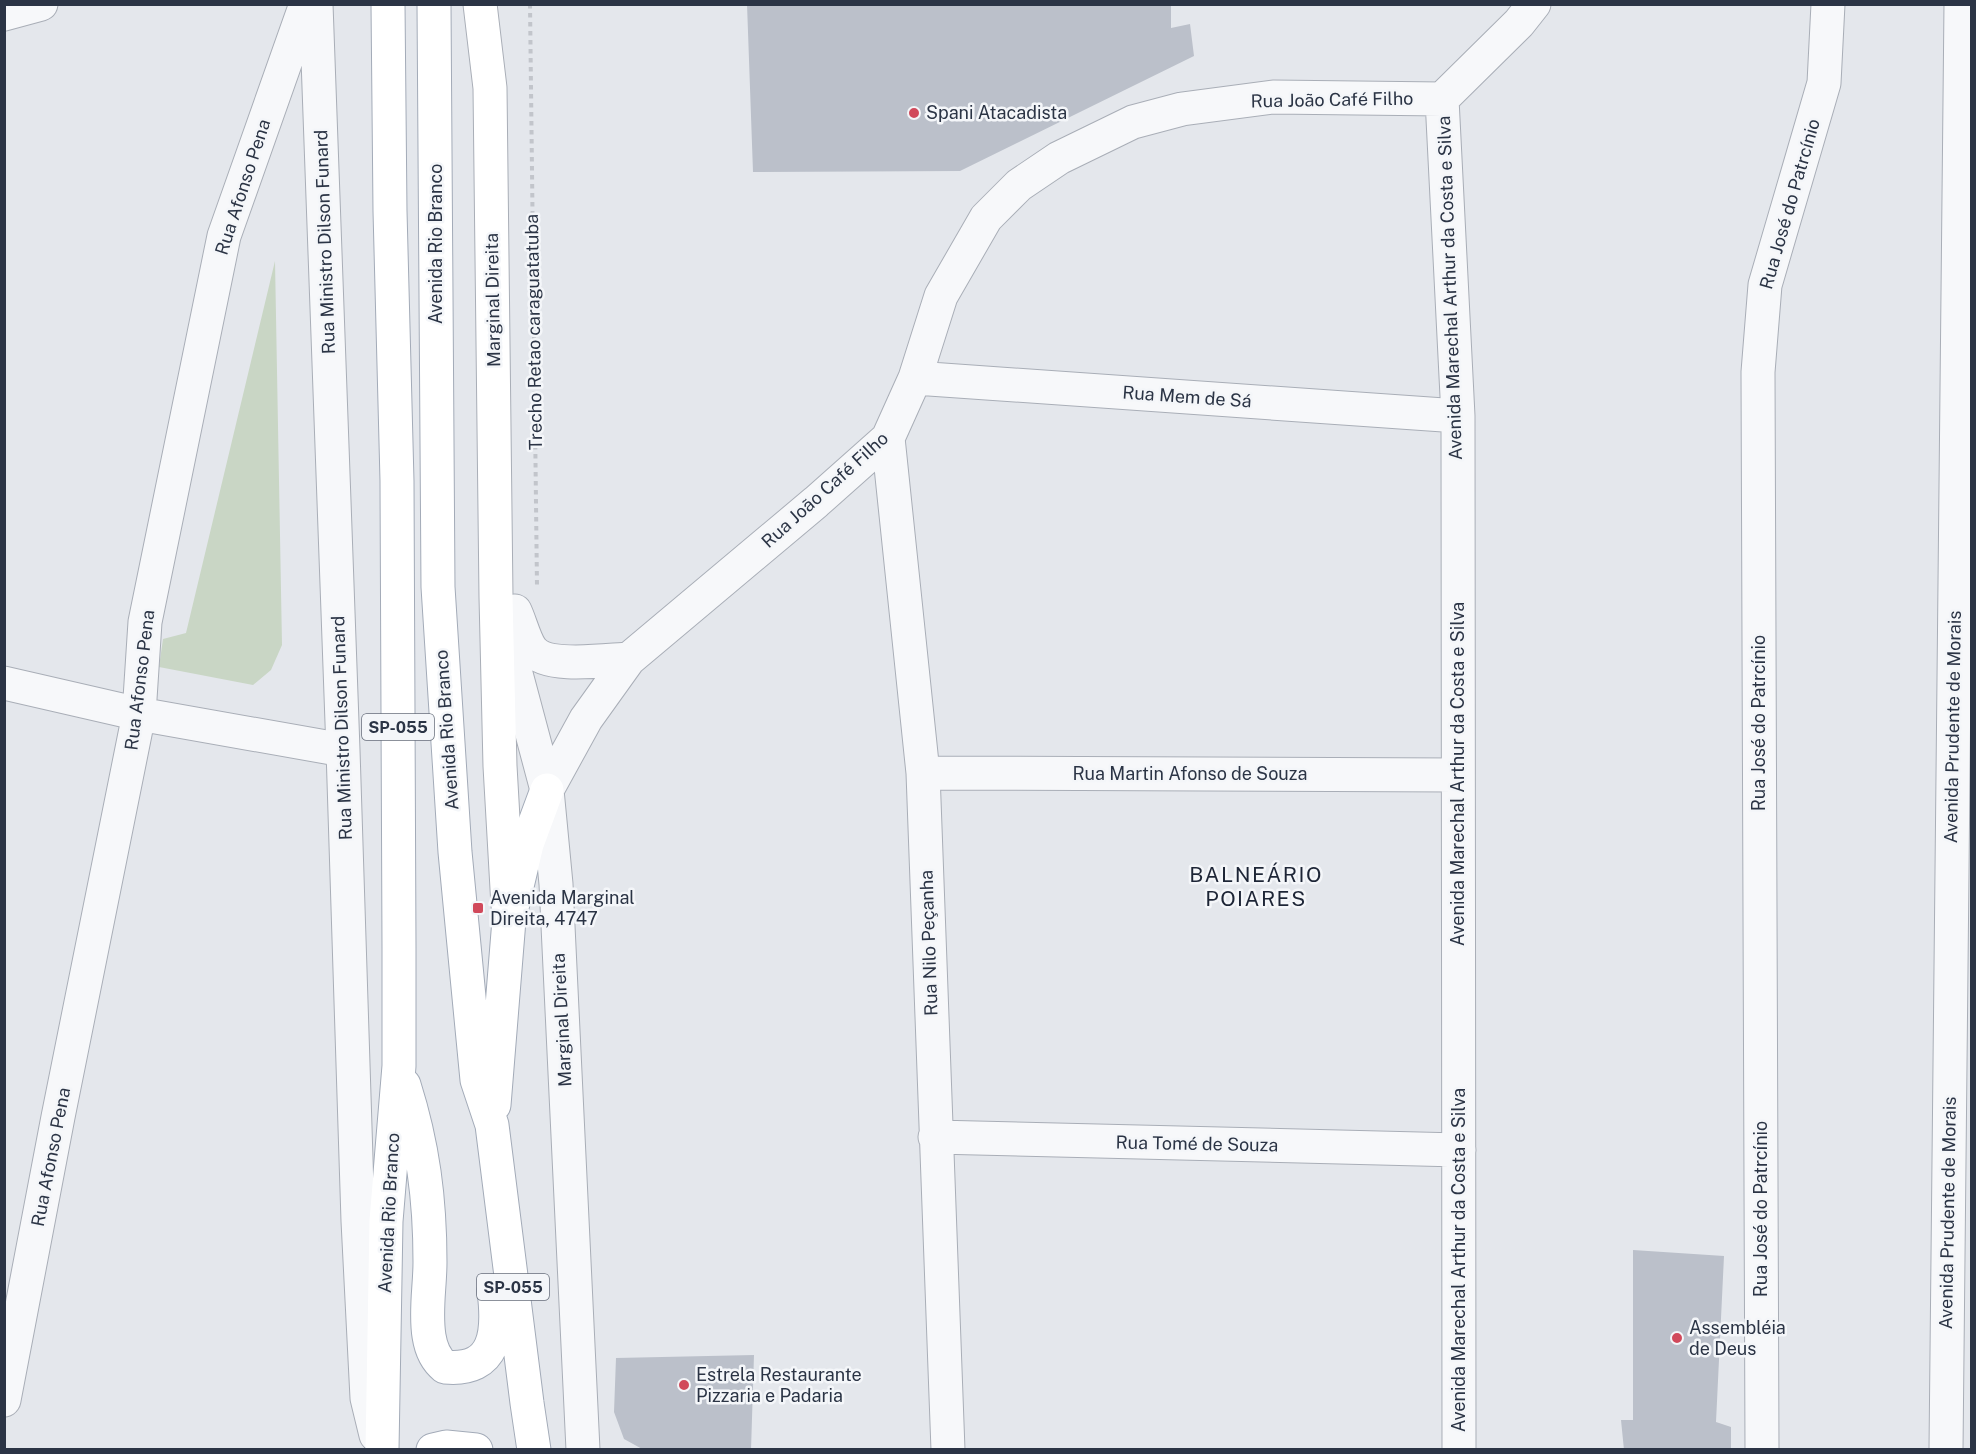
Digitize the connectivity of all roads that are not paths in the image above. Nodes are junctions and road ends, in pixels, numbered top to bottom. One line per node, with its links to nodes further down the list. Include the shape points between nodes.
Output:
1 (41, 4): 10 (street)
2 (306, 4): 19 (street, Rua Afonso Pena, via 224,236 145,622)
3 (316, 4): 20 (street, Rua Ministro Dilson Funard)
4 (388, 4): 25 (main road, Avenida Rio Branco / SP-055, via 397,481)
5 (434, 4): 26 (main road, Avenida Rio Branco / SP-055, via 438,587 455,852)
6 (480, 4): 15 (main road, Marginal Direita, via 490,88)
7 (1534, 4): 11 (street)
8 (1828, 4): 38 (street, Rua José do Patrcínio, via 1824,83 1765,285 1758,372)
9 (1961, 4): 39 (street, Avenida Prudente de Morais)
10 (4, 14)
11 (1442, 99): 12 (street, Rua João Café Filho, via 1272,97 1182,109 1132,122 1059,158 1019,185 986,218 940,296); 13 (street, Avenida Marechal Arthur da Costa e Silva)
12 (915, 378): 13 (street, Rua Mem de Sá); 14 (street, Rua João Café Filho)
13 (1458, 416): 22 (street, Avenida Marechal Arthur da Costa e Silva)
14 (888, 438): 17 (street, Rua João Café Filho); 21 (street, Rua Nilo Peçanha)
15 (496, 565): 16 (main road, Marginal Direita); 17 (street, via 532,650 543,658 587,662)
16 (496, 597): 23 (street, Marginal Direita); 24 (main road, Marginal Direita)
17 (628, 659): 23 (street, Rua João Café Filho, via 586,719)
18 (4, 683): 19 (street)
19 (139, 714): 20 (street); 30 (street, Rua Afonso Pena)
20 (344, 750): 31 (street, Rua Ministro Dilson Funard, via 367,1398)
21 (923, 772): 22 (street, Rua Martin Afonso de Souza); 28 (street, Rua Nilo Peçanha)
22 (1457, 775): 29 (street, Avenida Marechal Arthur da Costa e Silva)
23 (547, 790): 24 (main road, via 527,844); 35 (street, Marginal Direita, via 556,884)
24 (509, 920): 27 (main road)
25 (399, 1066): 26 (main road, via 415,1119 430,1206 429,1336 434,1356 445,1367 455,1368 477,1363 488,1354 496,1333); 31 (main road, Avenida Rio Branco / SP-055, via 386,1211)
26 (477, 1080): 27 (main road, Avenida Rio Branco / SP-055)
27 (492, 1125): 34 (main road, Avenida Rio Branco / SP-055)
28 (935, 1137): 29 (street, Rua Tomé de Souza); 36 (street, Rua Nilo Peçanha)
29 (1459, 1150): 37 (street, Avenida Marechal Arthur da Costa e Silva)
30 (4, 1400)
31 (381, 1449)
32 (434, 1449): 33 (main road)
33 (476, 1449)
34 (534, 1449)
35 (583, 1449)
36 (948, 1449)
37 (1459, 1449)
38 (1762, 1449)
39 (1946, 1449)

